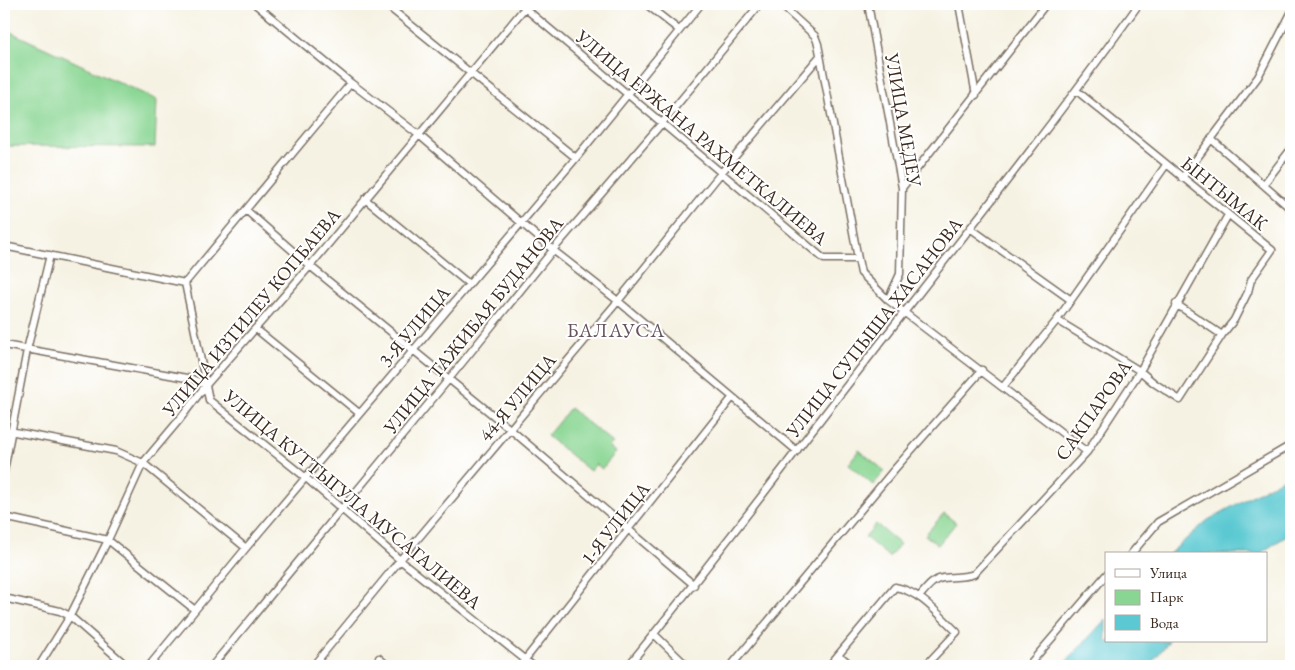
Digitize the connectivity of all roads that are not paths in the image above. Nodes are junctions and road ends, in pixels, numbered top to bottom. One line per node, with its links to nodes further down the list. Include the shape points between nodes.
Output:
1 (385, 4): 15 (street)
2 (646, 4): 13 (street)
3 (701, 4): 13 (street, 3-Я УЛИЦА)
4 (760, 4): 20 (street, УЛИЦА ТАЖИБАЯ БУДАНОВА)
5 (780, 4): 14 (street, via 815,36)
6 (868, 4): 29 (street, УЛИЦА МЕДЕУ)
7 (960, 4): 19 (street)
8 (1046, 4): 19 (street)
9 (1139, 4): 17 (street, УЛИЦА СУПЫША ХАСАНОВА)
10 (260, 5): 16 (street)
11 (524, 5): 15 (street, УЛИЦА ИЗТИЛЕУ КОПБАЕВА); 18 (street, УЛИЦА ЕРЖАНА РАХМЕТКАЛИЕВА)
12 (1291, 13): 22 (street, via 1258,77)
13 (679, 30): 18 (street, 3-Я УЛИЦА)
14 (820, 56): 26 (street, 44-Я УЛИЦА); 39 (street)
15 (471, 73): 21 (street, УЛИЦА ИЗТИЛЕУ КОПБАЕВА); 24 (street)
16 (351, 83): 21 (street); 32 (street)
17 (1077, 91): 25 (street, ЫНТЫМАК); 35 (street, УЛИЦА СУПЫША ХАСАНОВА)
18 (628, 94): 20 (street, УЛИЦА ЕРЖАНА РАХМЕТКАЛИЕВА); 24 (street, 3-Я УЛИЦА)
19 (976, 95): 29 (street)
20 (662, 123): 26 (street, УЛИЦА ЕРЖАНА РАХМЕТКАЛИЕВА); 37 (street, УЛИЦА ТАЖИБАЯ БУДАНОВА)
21 (419, 135): 30 (street, УЛИЦА ИЗТИЛЕУ КОПБАЕВА); 34 (street)
22 (1211, 139): 27 (street); 28 (street)
23 (1291, 149): 28 (street)
24 (576, 158): 34 (street, 3-Я УЛИЦА)
25 (1166, 165): 27 (street, ЫНТЫМАК); 44 (street)
26 (721, 173): 39 (street, УЛИЦА ЕРЖАНА РАХМЕТКАЛИЕВА, via 824,259); 45 (street, 44-Я УЛИЦА)
27 (1182, 178): 33 (street, ЫНТЫМАК)
28 (1264, 184): 31 (street)
29 (902, 188): 43 (street, УЛИЦА МЕДЕУ, via 900,274)
30 (365, 199): 40 (street, УЛИЦА ИЗТИЛЕУ КОПБАЕВА); 42 (street)
31 (1291, 209)
32 (246, 210): 40 (street); 41 (street)
33 (1228, 215): 46 (street, САКПАРОВА); 50 (street, ЫНТЫМАК, via 1272,250 1251,280 1234,320)
34 (521, 222): 37 (street); 42 (street, 3-Я УЛИЦА)
35 (970, 228): 44 (street); 47 (street, УЛИЦА СУПЫША ХАСАНОВА)
36 (4, 246): 38 (street)
37 (553, 250): 45 (street); 56 (street, УЛИЦА ТАЖИБАЯ БУДАНОВА)
38 (50, 255): 41 (street); 52 (street)
39 (858, 259): 43 (street, via 861,273)
40 (310, 266): 49 (street, УЛИЦА ИЗТИЛЕУ КОПБАЕВА); 53 (street)
41 (185, 284): 57 (street)
42 (469, 284): 53 (street, 3-Я УЛИЦА)
43 (888, 300): 47 (street)
44 (1071, 300): 48 (street)
45 (618, 301): 59 (street); 61 (street, 44-Я УЛИЦА)
46 (1176, 304): 50 (street); 55 (street, САКПАРОВА)
47 (905, 312): 54 (street); 64 (street, УЛИЦА СУПЫША ХАСАНОВА)
48 (1056, 320): 55 (street); 58 (street)
49 (256, 329): 57 (street, УЛИЦА ИЗТИЛЕУ КОПБАЕВА); 60 (street)
50 (1222, 335): 55 (street, ЫНТЫМАК, via 1180,400)
51 (4, 344): 52 (street, УЛИЦА КУТТЫГУЛА МУСАГАЛИЕВА)
52 (27, 350): 57 (street, УЛИЦА КУТТЫГУЛА МУСАГАЛИЕВА, via 192,379); 62 (street)
53 (413, 350): 56 (street); 60 (street, 3-Я УЛИЦА)
54 (982, 370): 58 (street); 96 (street, via 893,471)
55 (1140, 371): 65 (street, САКПАРОВА)
56 (449, 379): 61 (street); 69 (street, УЛИЦА ТАЖИБАЯ БУДАНОВА)
57 (206, 385): 66 (street, УЛИЦА ИЗТИЛЕУ КОПБАЕВА); 68 (street, УЛИЦА КУТТЫГУЛА МУСАГАЛИЕВА, via 209,400)
58 (1003, 387): 65 (street)
59 (732, 398): 64 (street); 71 (street, 1-Я УЛИЦА)
60 (359, 413): 68 (street, 3-Я УЛИЦА)
61 (510, 429): 71 (street); 75 (street, 44-Я УЛИЦА)
62 (7, 431): 66 (street, via 116,451); 67 (street)
63 (1291, 445): 74 (street, via 1158,522)
64 (797, 451): 77 (street, УЛИЦА СУПЫША ХАСАНОВА)
65 (1087, 452): 78 (street, САКПАРОВА, via 974,574 942,578 931,583)
66 (143, 463): 72 (street, УЛИЦА ИЗТИЛЕУ КОПБАЕВА); 73 (street)
67 (4, 471)
68 (305, 477): 69 (street, УЛИЦА КУТТЫГУЛА МУСАГАЛИЕВА); 73 (street, 3-Я УЛИЦА)
69 (341, 510): 75 (street, УЛИЦА КУТТЫГУЛА МУСАГАЛИЕВА); 89 (street, УЛИЦА ТАЖИБАЯ БУДАНОВА)
70 (4, 517): 72 (street)
71 (629, 530): 77 (street); 85 (street, 1-Я УЛИЦА)
72 (108, 540): 80 (street); 81 (street, УЛИЦА ИЗТИЛЕУ КОПБАЕВА)
73 (246, 548): 80 (street, 3-Я УЛИЦА)
74 (1133, 552)
75 (400, 560): 85 (street, УЛИЦА КУТТЫГУЛА МУСАГАЛИЕВА); 90 (street, 44-Я УЛИЦА)
76 (1105, 576): 100 (street)
77 (694, 585): 82 (street, УЛИЦА СУПЫША ХАСАНОВА)
78 (919, 597): 83 (street, via 895,587); 99 (street, via 957,632)
79 (4, 598): 81 (street)
80 (195, 610): 88 (street, 3-Я УЛИЦА)
81 (70, 616): 86 (street, УЛИЦА ИЗТИЛЕУ КОПБАЕВА); 87 (street)
82 (654, 634): 94 (street, УЛИЦА СУПЫША ХАСАНОВА); 95 (street)
83 (839, 655): 97 (street); 98 (street)
84 (379, 658): 91 (street)
85 (525, 659): 92 (street, 1-Я УЛИЦА); 93 (street, УЛИЦА КУТТЫГУЛА МУСАГАЛИЕВА)
86 (39, 666)
87 (128, 666)
88 (149, 666)
89 (212, 666)
90 (313, 666)
91 (388, 666)
92 (520, 666)
93 (533, 666)
94 (628, 666)
95 (687, 666)
96 (731, 666)
97 (829, 666)
98 (852, 666)
99 (925, 666)
100 (1028, 666)

